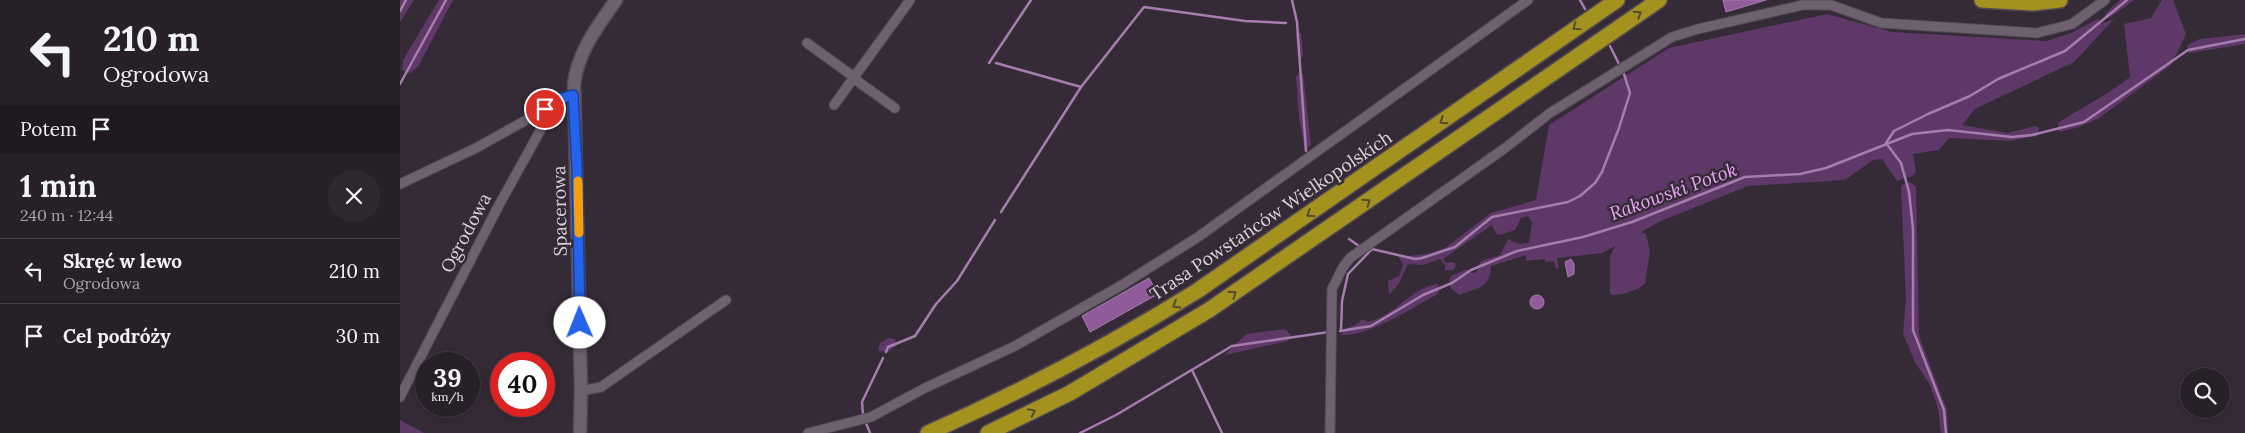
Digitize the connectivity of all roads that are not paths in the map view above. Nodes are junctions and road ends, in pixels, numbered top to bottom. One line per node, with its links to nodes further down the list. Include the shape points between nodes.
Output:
1 (616, 0): 11 (street, Spacerowa, via 580,57)
2 (910, 0): 10 (street)
3 (1528, 0): 20 (street, via 1198,237 1122,285 1015,346 872,417)
4 (1617, 0): 21 (highway, Trasa Powstańców Wielkopolskich, one-way to 21, via 1197,291 1060,371)
5 (1659, 0): 22 (highway, one-way to 5, via 1070,393 1209,310)
6 (1982, 0): 7 (highway, via 2033,3)
7 (2060, 0)
8 (2104, 0): 23 (street, via 2072,24 2037,33 1881,23 1842,8 1820,4 1803,5 1672,37 1556,109 1350,258 1332,289)
9 (807, 43): 10 (street)
10 (854, 78): 13 (street); 14 (street)
11 (573, 95): 12 (street); 17 (street, Spacerowa)
12 (555, 104): 15 (street, via 476,148); 18 (street, Ogrodowa)
13 (834, 105)
14 (895, 108)
15 (400, 184)
16 (726, 300): 17 (street, via 601,387)
17 (581, 391): 19 (street, Spacerowa)
18 (400, 397)
19 (580, 433)
20 (808, 433)
21 (928, 433)
22 (988, 433)
23 (1330, 433)

